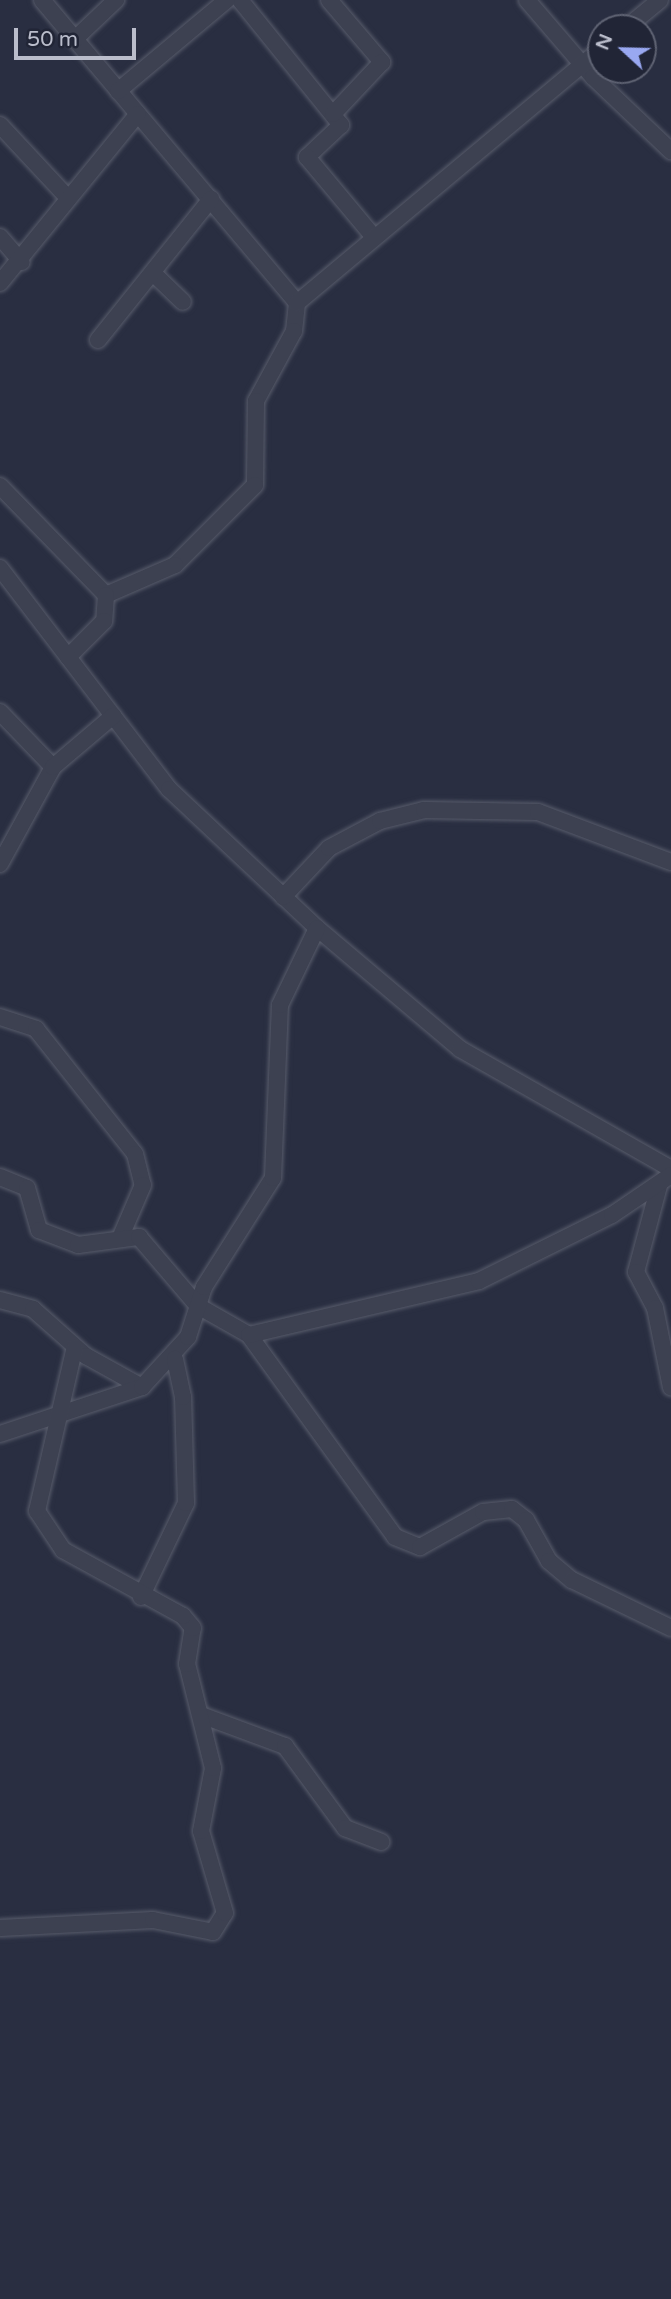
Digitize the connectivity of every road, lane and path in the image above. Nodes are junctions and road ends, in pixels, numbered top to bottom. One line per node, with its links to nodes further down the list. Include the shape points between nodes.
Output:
1 (42, 0): 9 (street)
2 (116, 0): 9 (street)
3 (227, 0): 12 (street)
4 (240, 0): 14 (street)
5 (329, 0): 14 (street, via 382,62)
6 (527, 0): 11 (street)
7 (660, 0): 8 (street)
8 (643, 14)
9 (75, 39): 12 (street)
10 (587, 60): 11 (street)
11 (582, 64): 16 (street); 19 (street)
12 (118, 90): 13 (street)
13 (138, 114): 17 (street); 18 (street)
14 (333, 114): 19 (street, via 339,129 309,149 310,166)
15 (0, 125): 17 (street)
16 (671, 151)
17 (68, 198): 21 (street)
18 (211, 199): 22 (street); 25 (street)
19 (373, 236): 25 (street)
20 (0, 237): 21 (street)
21 (22, 262): 23 (street)
22 (154, 274): 24 (street); 26 (street)
23 (0, 283)
24 (183, 302)
25 (297, 303): 29 (street, via 294,331 256,401 255,485 175,565)
26 (98, 340)
27 (0, 486): 29 (street)
28 (0, 568): 30 (street)
29 (106, 595): 30 (street, via 104,621)
30 (68, 657): 32 (street)
31 (0, 712): 33 (street)
32 (113, 716): 33 (street); 36 (street, via 169,789)
33 (53, 767): 35 (street)
34 (671, 862): 36 (street, via 537,812 424,810 380,821 329,848)
35 (0, 864)
36 (283, 897): 37 (street)
37 (317, 928): 39 (street, via 460,1049); 44 (street, via 280,1005 273,1178)
38 (0, 1017): 42 (street, via 36,1029 135,1154 143,1185)
39 (671, 1169)
40 (0, 1177): 42 (street, via 27,1188 39,1230 78,1245)
41 (665, 1180): 45 (street, via 479,1281); 49 (street, via 636,1272 655,1308)
42 (121, 1236): 44 (street, via 150,1245)
43 (0, 1300): 46 (street, via 33,1309)
44 (198, 1307): 45 (street); 47 (street)
45 (249, 1335): 53 (street, via 395,1537 420,1547 483,1512 512,1509 526,1520 549,1561 572,1580)
46 (75, 1347): 48 (street); 50 (street)
47 (175, 1359): 48 (street); 52 (street, via 183,1396 186,1503)
48 (142, 1387): 50 (street)
49 (671, 1387)
50 (55, 1415): 51 (street); 52 (street, via 38,1489 40,1519 62,1550)
51 (0, 1434)
52 (141, 1597): 54 (street, via 183,1616 194,1628 187,1664)
53 (671, 1628)
54 (201, 1715): 55 (street, via 285,1746 345,1828); 56 (street, via 213,1768 201,1831 225,1913 219,1928 153,1920)
55 (381, 1842)
56 (0, 1928)

